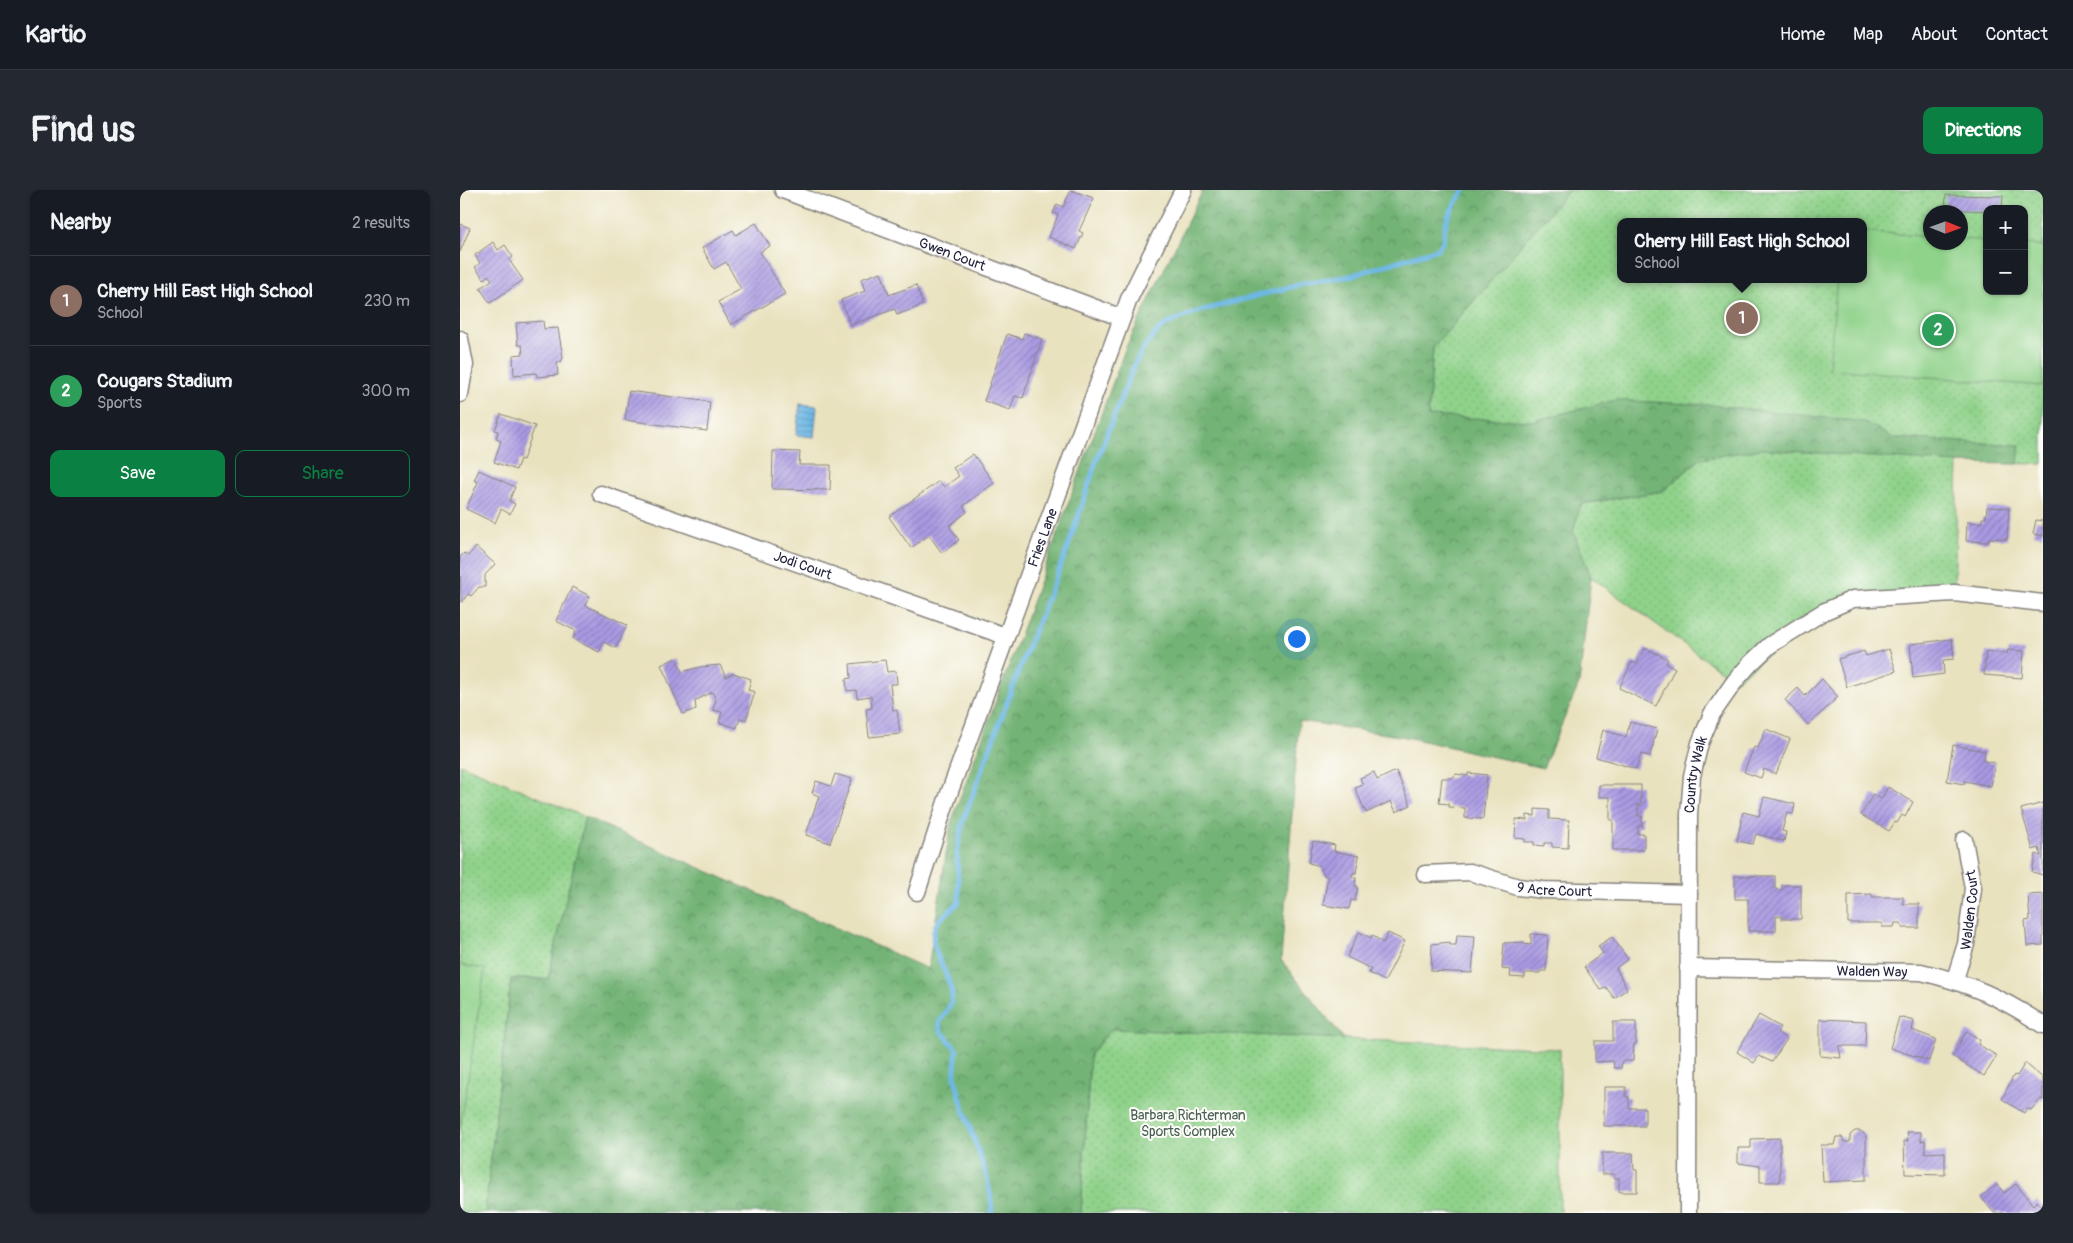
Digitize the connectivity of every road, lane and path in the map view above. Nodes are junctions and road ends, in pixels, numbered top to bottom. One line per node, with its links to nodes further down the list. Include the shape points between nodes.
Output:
1 (783, 190): 3 (street, Gwen Court)
2 (1183, 190): 3 (street, Fries Lane)
3 (1122, 318): 8 (street, Fries Lane)
4 (460, 339): 5 (street, via 465,365)
5 (460, 394)
6 (601, 494): 8 (street, Jodi Court)
7 (2043, 603): 12 (street, Country Walk, via 1954,593 1853,599 1823,612 1770,645 1735,681 1712,714 1700,743 1692,776 1689,814)
8 (1005, 636): 11 (street, Fries Lane)
9 (1964, 840): 14 (street, Walden Court, via 1973,888 1966,944)
10 (1425, 874): 12 (street, 9 Acre Court, via 1470,872 1518,887 1543,890)
11 (917, 892)
12 (1689, 894): 13 (street, Country Walk)
13 (1688, 968): 14 (street, Walden Way, via 1890,970); 16 (street, Country Walk)
14 (1955, 979): 15 (street, Walden Way, via 2007,1001)
15 (2043, 1025)
16 (1688, 1213)

